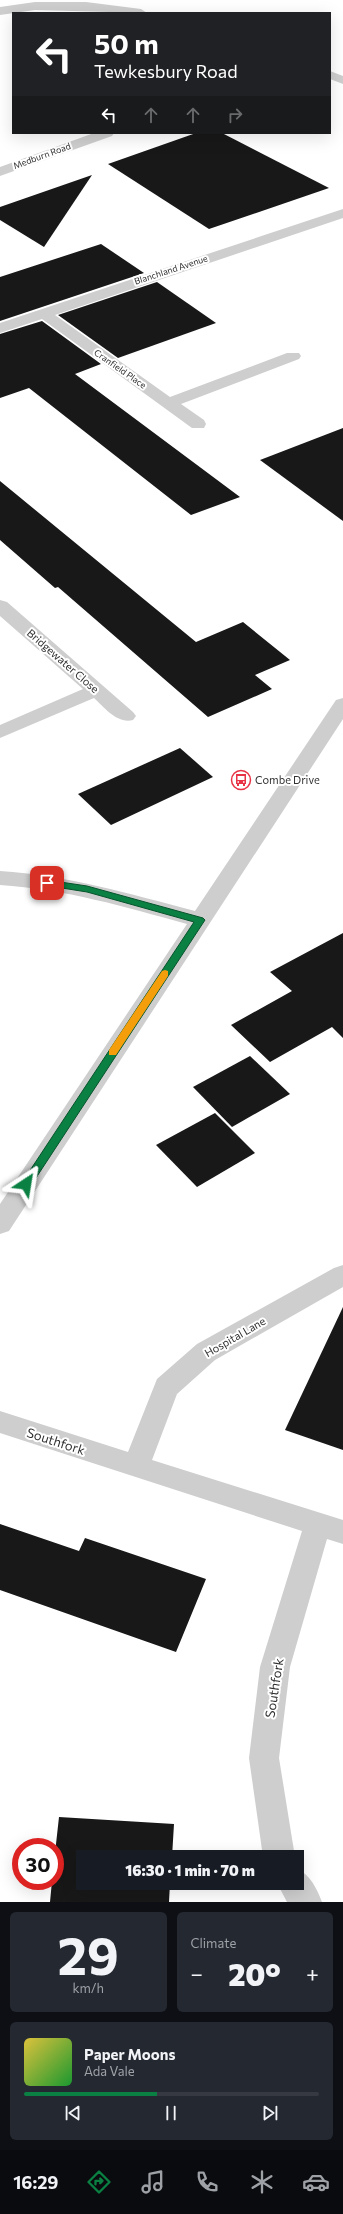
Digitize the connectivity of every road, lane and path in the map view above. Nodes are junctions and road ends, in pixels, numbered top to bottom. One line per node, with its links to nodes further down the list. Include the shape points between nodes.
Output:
1 (31, 3): 2 (street); 3 (street)
2 (0, 11)
3 (133, 12)
4 (331, 75): 5 (street)
5 (343, 80)
6 (104, 134): 7 (street, Medburn Road)
7 (0, 172)
8 (343, 213): 9 (street, Blanchland Avenue)
9 (324, 219): 10 (street); 11 (street, Blanchland Avenue)
10 (337, 227)
11 (43, 313): 12 (street, Blanchland Avenue); 14 (street, Cranfield Place)
12 (0, 328)
13 (293, 356): 14 (street)
14 (168, 403): 15 (street, Cranfield Place)
15 (198, 424)
16 (0, 606): 17 (street, Bridgewater Close)
17 (96, 690): 19 (street, Bridgewater Close); 20 (street)
18 (343, 704): 22 (street)
19 (126, 716)
20 (0, 732)
21 (0, 878): 22 (street, via 20,878 87,889)
22 (200, 920): 23 (street)
23 (0, 1224)
24 (343, 1275): 26 (street, Hospital Lane, via 206,1352 166,1387)
25 (0, 1422): 26 (street, Southfork)
26 (136, 1467): 27 (street, Southfork)
27 (331, 1528): 28 (street, Southfork, via 275,1667 264,1758)
28 (278, 1850)
29 (298, 1890): 30 (street)
30 (306, 1902)

